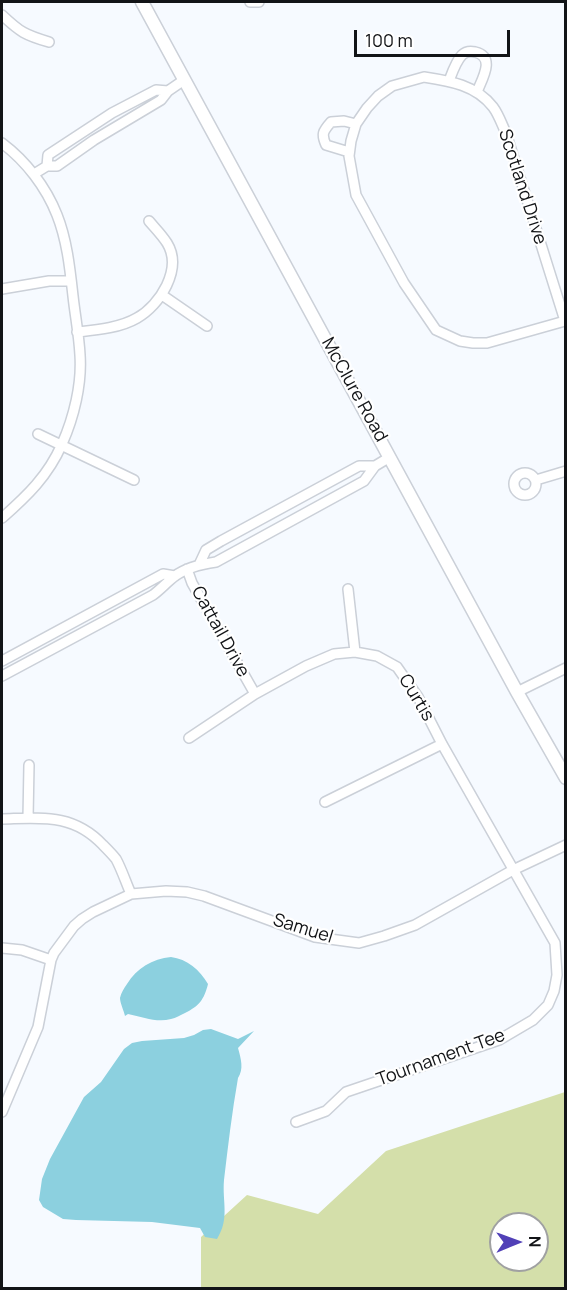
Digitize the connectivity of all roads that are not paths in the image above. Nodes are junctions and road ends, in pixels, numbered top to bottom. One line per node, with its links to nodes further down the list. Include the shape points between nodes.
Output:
1 (141, 2): 6 (street, McClure Road)
2 (250, 2): 3 (street)
3 (259, 2)
4 (2, 15): 5 (street, via 29,37)
5 (49, 42)
6 (184, 80): 12 (street, via 161,100 57,166 47,166); 22 (street, McClure Road)
7 (449, 81): 8 (street, Scotland Drive); 8 (street, via 467,51 483,55 486,69); 9 (street, Scotland Drive, via 424,77 392,87 378,96)
8 (477, 92): 17 (street, Scotland Drive, via 494,108 506,133)
9 (356, 124): 11 (street, Scotland Drive); 11 (street, via 331,122 324,130 322,138 326,145)
10 (2, 143): 12 (street)
11 (349, 152): 17 (street, Scotland Drive, via 356,195 404,283 436,330 460,341 487,343)
12 (34, 174): 14 (street, via 57,215)
13 (149, 221): 16 (street, via 168,244 173,261)
14 (71, 280): 15 (street); 19 (street)
15 (2, 290)
16 (162, 295): 18 (street); 19 (street, via 137,318)
17 (565, 322)
18 (207, 326)
19 (77, 332): 21 (street, via 79,378)
20 (38, 434): 21 (street)
21 (62, 445): 25 (street); 27 (street, via 36,486)
22 (390, 457): 23 (street); 36 (street, McClure Road)
23 (375, 466): 28 (street, via 364,481 216,562); 28 (street, via 359,466 206,550)
24 (566, 471): 26 (street)
25 (134, 480)
26 (536, 480)
27 (2, 518)
28 (199, 565): 29 (street)
29 (187, 569): 30 (street); 37 (street, Cattail Drive)
30 (175, 576): 33 (street, via 163,574); 35 (street, via 153,595)
31 (348, 589): 32 (street)
32 (355, 652): 37 (street, Curtis, via 334,654); 39 (street, Curtis, via 377,656 397,667)
33 (2, 661)
34 (566, 669): 36 (street)
35 (2, 676)
36 (517, 692): 41 (street, McClure Road)
37 (255, 694): 38 (street, Curtis)
38 (189, 738)
39 (442, 744): 42 (street); 46 (street, Curtis)
40 (29, 765): 43 (street)
41 (566, 778)
42 (325, 801)
43 (28, 818): 44 (street); 47 (street, via 58,819 96,837 115,858)
44 (2, 819)
45 (566, 845): 46 (street, Samuel)
46 (513, 870): 47 (street, Samuel, via 415,924 359,943 315,937 187,892); 51 (street, Tournament Tee, via 555,943 557,975 548,1005 533,1020 499,1040 346,1092 326,1111)
47 (131, 894): 49 (street, via 82,919)
48 (2, 948): 49 (street)
49 (51, 960): 50 (street, via 38,1027)
50 (2, 1112)
51 (296, 1122)

